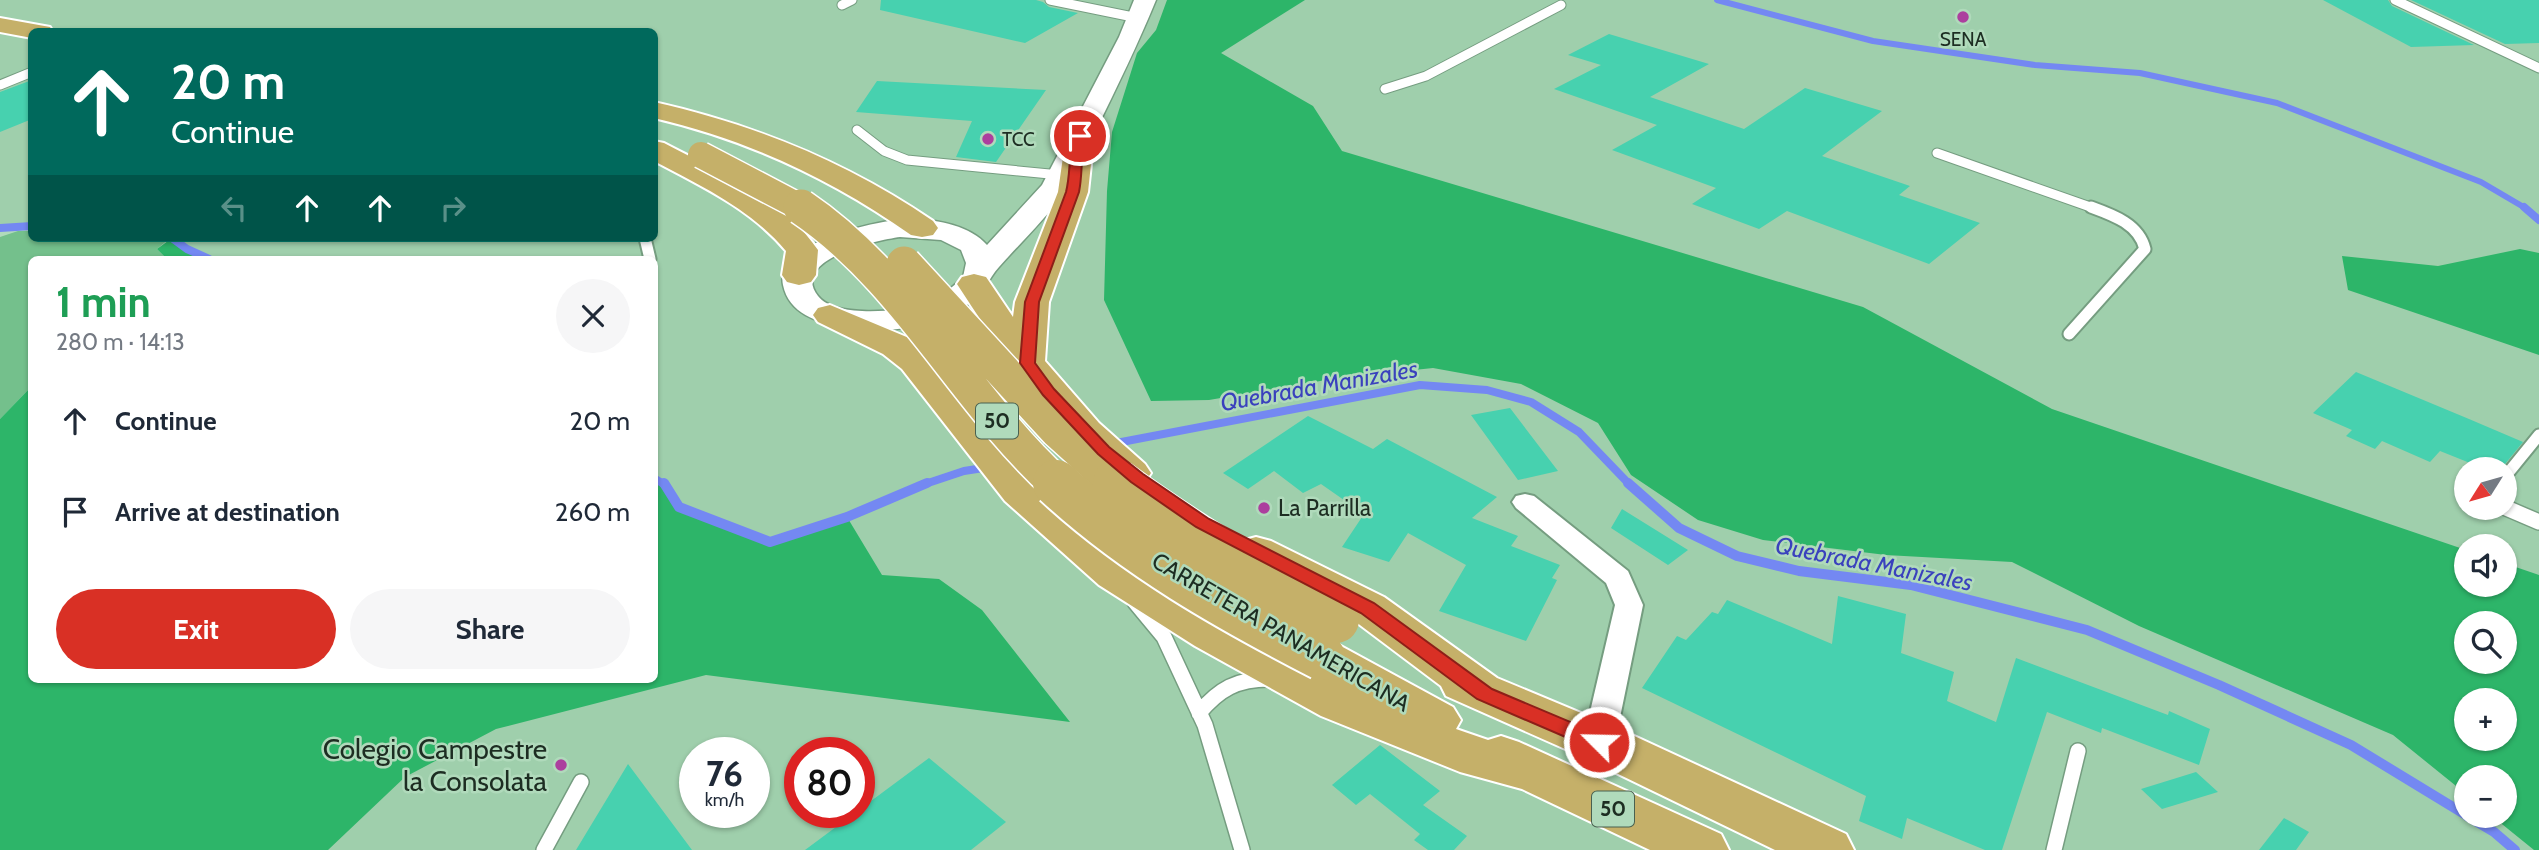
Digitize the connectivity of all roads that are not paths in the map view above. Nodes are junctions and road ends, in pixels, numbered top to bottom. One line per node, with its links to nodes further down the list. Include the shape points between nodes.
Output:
1 (852, 0): 4 (lane)
2 (1050, 0): 6 (lane)
3 (2395, 0): 11 (lane)
4 (842, 5)
5 (1561, 5): 14 (lane, via 1426,76)
6 (1141, 9): 18 (main road)
7 (0, 25): 8 (highway)
8 (28, 30)
9 (0, 36): 10 (highway)
10 (28, 40)
11 (2539, 68)
12 (28, 74): 13 (lane)
13 (0, 85)
14 (1385, 89)
15 (658, 111): 24 (highway, via 781,148 871,192)
16 (658, 126): 21 (highway, CARRETERA PANAMERICANA / 50)
17 (857, 130): 23 (lane, via 884,151 907,160)
18 (1080, 136): 23 (main road); 29 (highway, via 1073,159 1073,192 1032,302)
19 (658, 138): 21 (highway, CARRETERA PANAMERICANA / 50)
20 (658, 151): 25 (highway, via 751,205 789,233 802,250)
21 (714, 151): 36 (highway, CARRETERA PANAMERICANA / 50, bridge, via 798,205 870,264 995,418 1081,507 1199,591)
22 (1937, 153): 28 (lane, via 2118,218 2142,237 2145,249)
23 (1057, 182): 24 (main road, via 987,223); 26 (main road)
24 (924, 229): 25 (main road, via 877,231 836,243); 26 (main road, via 969,243 981,259)
25 (799, 275): 27 (main road, via 803,299)
26 (978, 277): 27 (main road, via 959,297 911,317 882,321); 29 (highway)
27 (830, 315): 35 (highway, via 896,346 915,361 1019,492)
28 (2068, 334)
29 (1038, 378): 37 (highway, via 1104,450 1137,478 1202,523 1368,608)
30 (2539, 435): 31 (lane)
31 (2517, 462)
32 (1525, 502): 39 (street, via 1618,578 1629,605)
33 (2517, 513): 34 (lane)
34 (2539, 522)
35 (1115, 574): 36 (highway, via 1211,634); 38 (lane, via 1164,637)
36 (1319, 653): 37 (highway, CARRETERA PANAMERICANA / 50); 38 (lane, via 1235,682 1215,693); 44 (highway, CARRETERA PANAMERICANA / 50, via 1524,769)
37 (1485, 694): 39 (highway, CARRETERA PANAMERICANA / 50)
38 (1199, 713): 43 (lane)
39 (1599, 742): 45 (highway, CARRETERA PANAMERICANA / 50)
40 (2078, 751): 46 (lane)
41 (581, 782): 42 (lane)
42 (544, 850)
43 (1242, 850)
44 (1702, 850)
45 (1827, 850)
46 (2053, 850)

